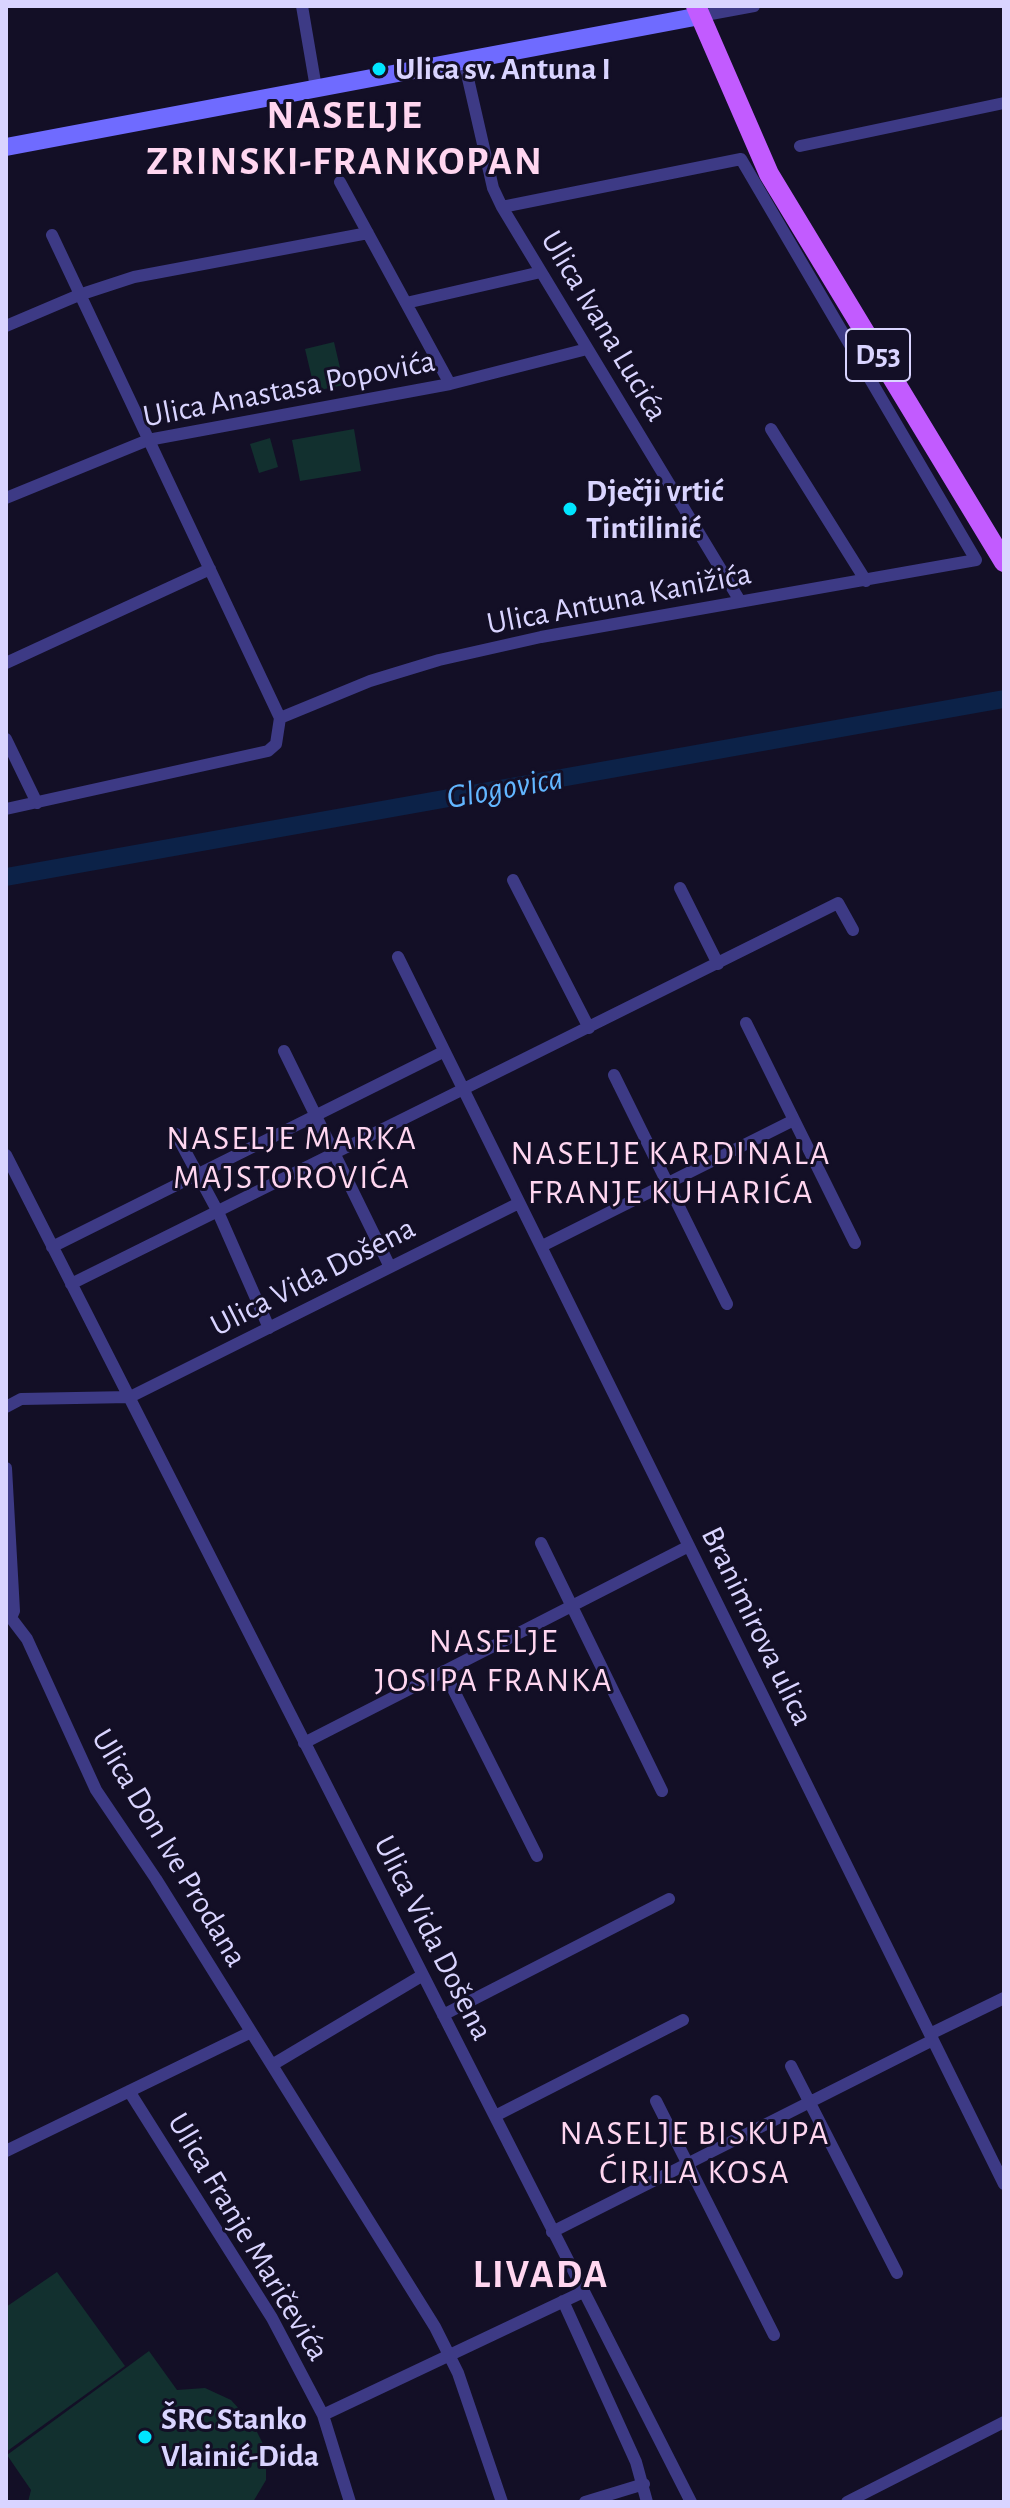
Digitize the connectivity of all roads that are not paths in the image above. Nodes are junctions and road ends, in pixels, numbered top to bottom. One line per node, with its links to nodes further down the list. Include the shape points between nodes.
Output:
1 (302, 6): 5 (street)
2 (754, 6): 3 (street)
3 (698, 11): 4 (main road); 20 (main road, D53, via 769,174)
4 (464, 61): 5 (main road); 10 (street, Ulica Ivana Lucića)
5 (316, 88): 8 (main road)
6 (1004, 103): 7 (street)
7 (800, 146)
8 (6, 147)
9 (340, 182): 11 (street)
10 (502, 207): 13 (street, Ulica Ivana Lucića); 20 (street, via 741,159)
11 (368, 233): 14 (street, via 134,277); 15 (street)
12 (52, 235): 14 (street)
13 (541, 272): 15 (street); 17 (street, Ulica Ivana Lucića)
14 (79, 295): 16 (street); 21 (street)
15 (406, 303): 18 (street)
16 (6, 326)
17 (587, 349): 18 (street, Ulica Anastasa Popovića); 26 (street, Ulica Ivana Lucića)
18 (450, 384): 21 (street, Ulica Anastasa Popovića)
19 (771, 429): 25 (street)
20 (915, 434): 23 (main road, D53); 25 (street, Ulica Antuna Kanižića, via 976,560)
21 (148, 440): 22 (street, Ulica Anastasa Popovića); 24 (street)
22 (6, 498)
23 (1004, 562)
24 (210, 569): 27 (street); 28 (street)
25 (866, 581): 26 (street, Ulica Antuna Kanižića)
26 (740, 601): 28 (street, Ulica Antuna Kanižića, via 439,660)
27 (6, 663)
28 (280, 718): 30 (street, via 276,744 268,751)
29 (6, 739): 30 (street)
30 (37, 803): 31 (street)
31 (6, 809)
32 (513, 880): 38 (street)
33 (680, 888): 36 (street)
34 (853, 930): 36 (street, via 838,903)
35 (398, 957): 40 (street, Branimirova ulica)
36 (718, 964): 38 (street)
37 (746, 1023): 44 (street)
38 (589, 1028): 42 (street)
39 (284, 1051): 43 (street)
40 (443, 1052): 42 (street, Branimirova ulica); 43 (street)
41 (614, 1075): 49 (street)
42 (463, 1091): 47 (street); 50 (street, Branimirova ulica)
43 (315, 1116): 47 (street); 48 (street)
44 (794, 1120): 49 (street); 52 (street)
45 (176, 1134): 48 (street)
46 (6, 1155): 54 (street, Ulica Vida Došena)
47 (335, 1155): 51 (street); 55 (street)
48 (198, 1174): 51 (street); 54 (street)
49 (667, 1183): 53 (street); 57 (street)
50 (519, 1203): 53 (street, Branimirova ulica); 55 (street, Ulica Vida Došena)
51 (218, 1212): 56 (street); 58 (street)
52 (855, 1243)
53 (542, 1246): 63 (street, Branimirova ulica)
54 (52, 1247): 56 (street, Ulica Vida Došena)
55 (390, 1267): 58 (street, Ulica Vida Došena)
56 (71, 1284): 59 (street, Ulica Vida Došena)
57 (727, 1304)
58 (269, 1328): 59 (street, Ulica Vida Došena)
59 (130, 1397): 60 (street, via 21,1399); 67 (street, Ulica Vida Došena)
60 (6, 1407)
61 (6, 1468): 65 (street, Ulica Don Ive Prodana, via 14,1611)
62 (541, 1543): 64 (street)
63 (689, 1546): 64 (street); 76 (street, Branimirova ulica)
64 (569, 1606): 66 (street); 68 (street)
65 (8, 1620): 75 (street, Ulica Don Ive Prodana, via 27,1639 96,1790)
66 (444, 1671): 67 (street); 69 (street)
67 (304, 1743): 71 (street, Ulica Vida Došena)
68 (662, 1791)
69 (537, 1856)
70 (669, 1899): 73 (street)
71 (423, 1975): 73 (street, Ulica Vida Došena); 77 (street)
72 (1004, 1998): 76 (street)
73 (443, 2015): 82 (street, Ulica Vida Došena)
74 (683, 2020): 82 (street)
75 (251, 2032): 77 (street, Ulica Don Ive Prodana); 79 (street)
76 (931, 2037): 81 (street); 85 (street, Branimirova ulica)
77 (272, 2065): 91 (street, Ulica Don Ive Prodana)
78 (791, 2066): 81 (street)
79 (129, 2091): 83 (street); 92 (street, Ulica Franje Maričevića, via 272,2318)
80 (656, 2101): 84 (street)
81 (810, 2102): 84 (street); 87 (street)
82 (495, 2116): 86 (street, Ulica Vida Došena)
83 (6, 2151)
84 (687, 2164): 86 (street); 90 (street)
85 (1004, 2184)
86 (552, 2232): 88 (street, Ulica Vida Došena)
87 (897, 2273)
88 (583, 2292): 89 (street); 99 (street, Ulica Vida Došena)
89 (563, 2301): 91 (street); 94 (street)
90 (774, 2335)
91 (450, 2356): 92 (street); 96 (street, Ulica Don Ive Prodana)
92 (323, 2415): 95 (street, Ulica Franje Maričevića)
93 (1004, 2422): 100 (street)
94 (644, 2484): 97 (street); 98 (street)
95 (350, 2502)
96 (502, 2502)
97 (585, 2502)
98 (647, 2502)
99 (691, 2502)
100 (847, 2502)

